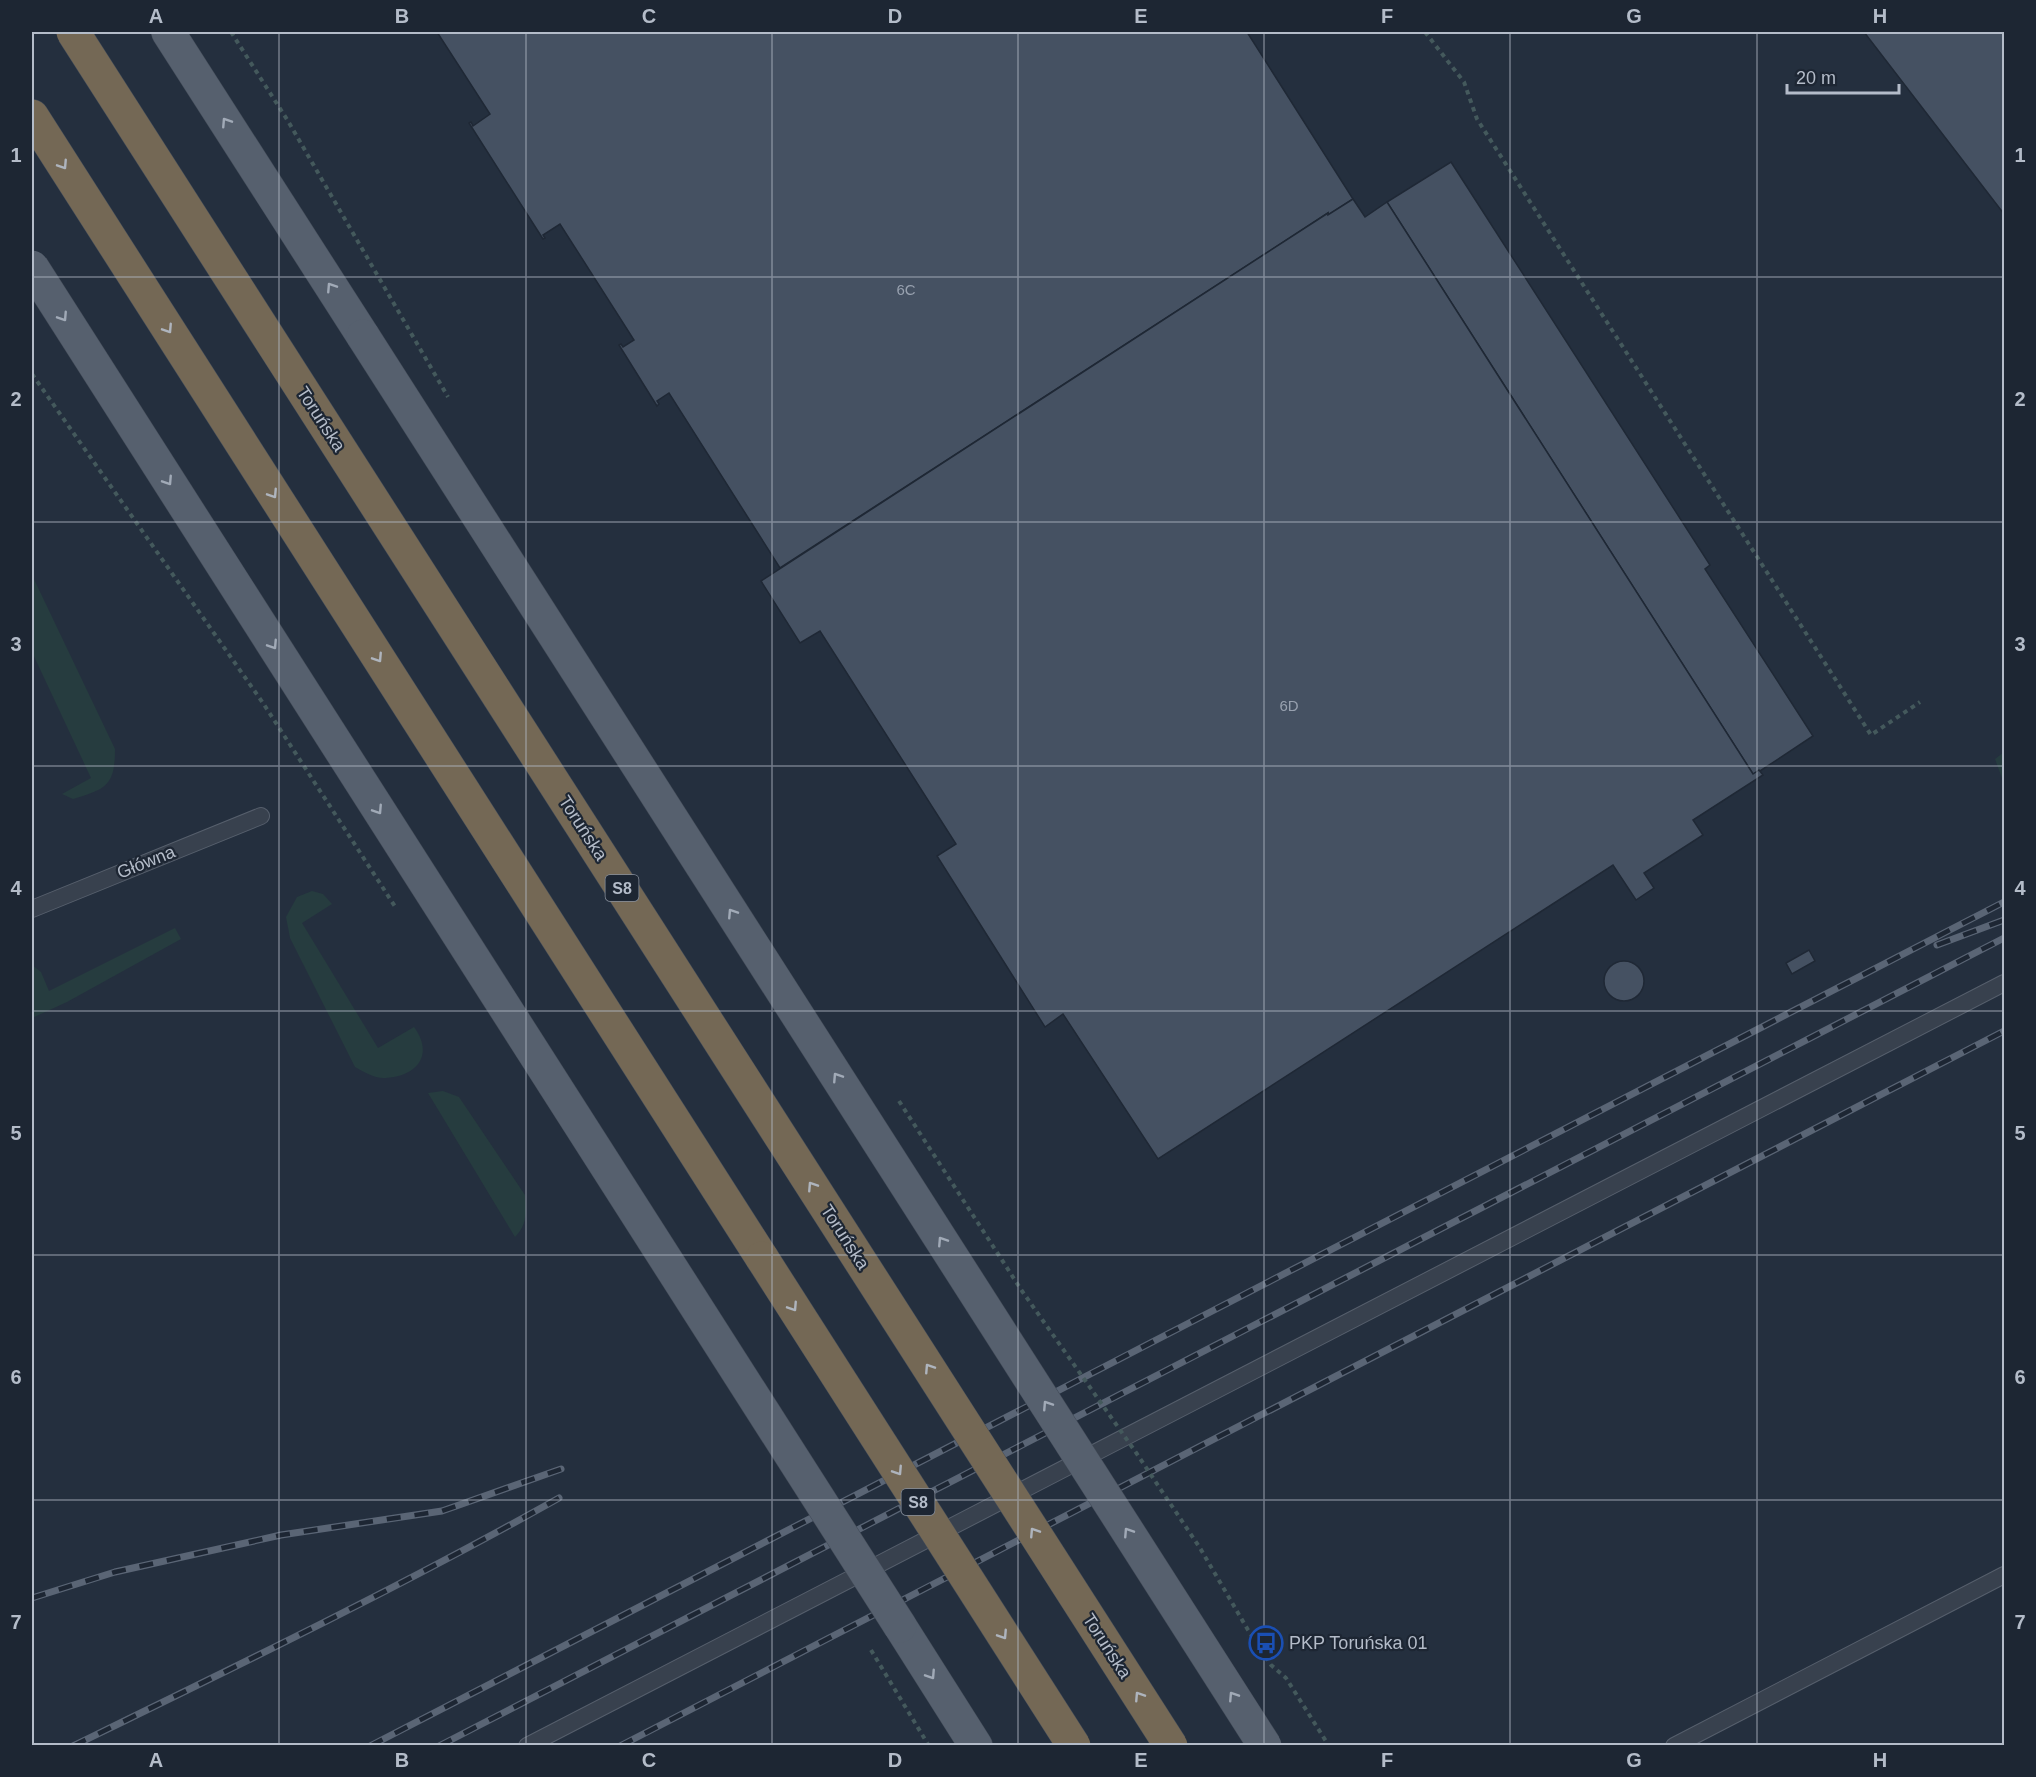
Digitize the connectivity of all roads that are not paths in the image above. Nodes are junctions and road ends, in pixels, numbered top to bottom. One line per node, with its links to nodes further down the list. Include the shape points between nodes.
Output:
1 (73, 32): 12 (highway, Toruńska / S8, one-way to 1, bridge)
2 (171, 37): 13 (main road, one-way to 2, bridge)
3 (32, 116): 11 (highway, S8, one-way to 11, bridge)
4 (32, 267): 10 (main road, one-way to 10, bridge)
5 (261, 816): 6 (lane, Główna)
6 (32, 909)
7 (2004, 983): 9 (lane)
8 (2004, 1575): 14 (lane)
9 (527, 1746)
10 (976, 1746)
11 (1074, 1746)
12 (1171, 1746)
13 (1265, 1746)
14 (1674, 1746)

